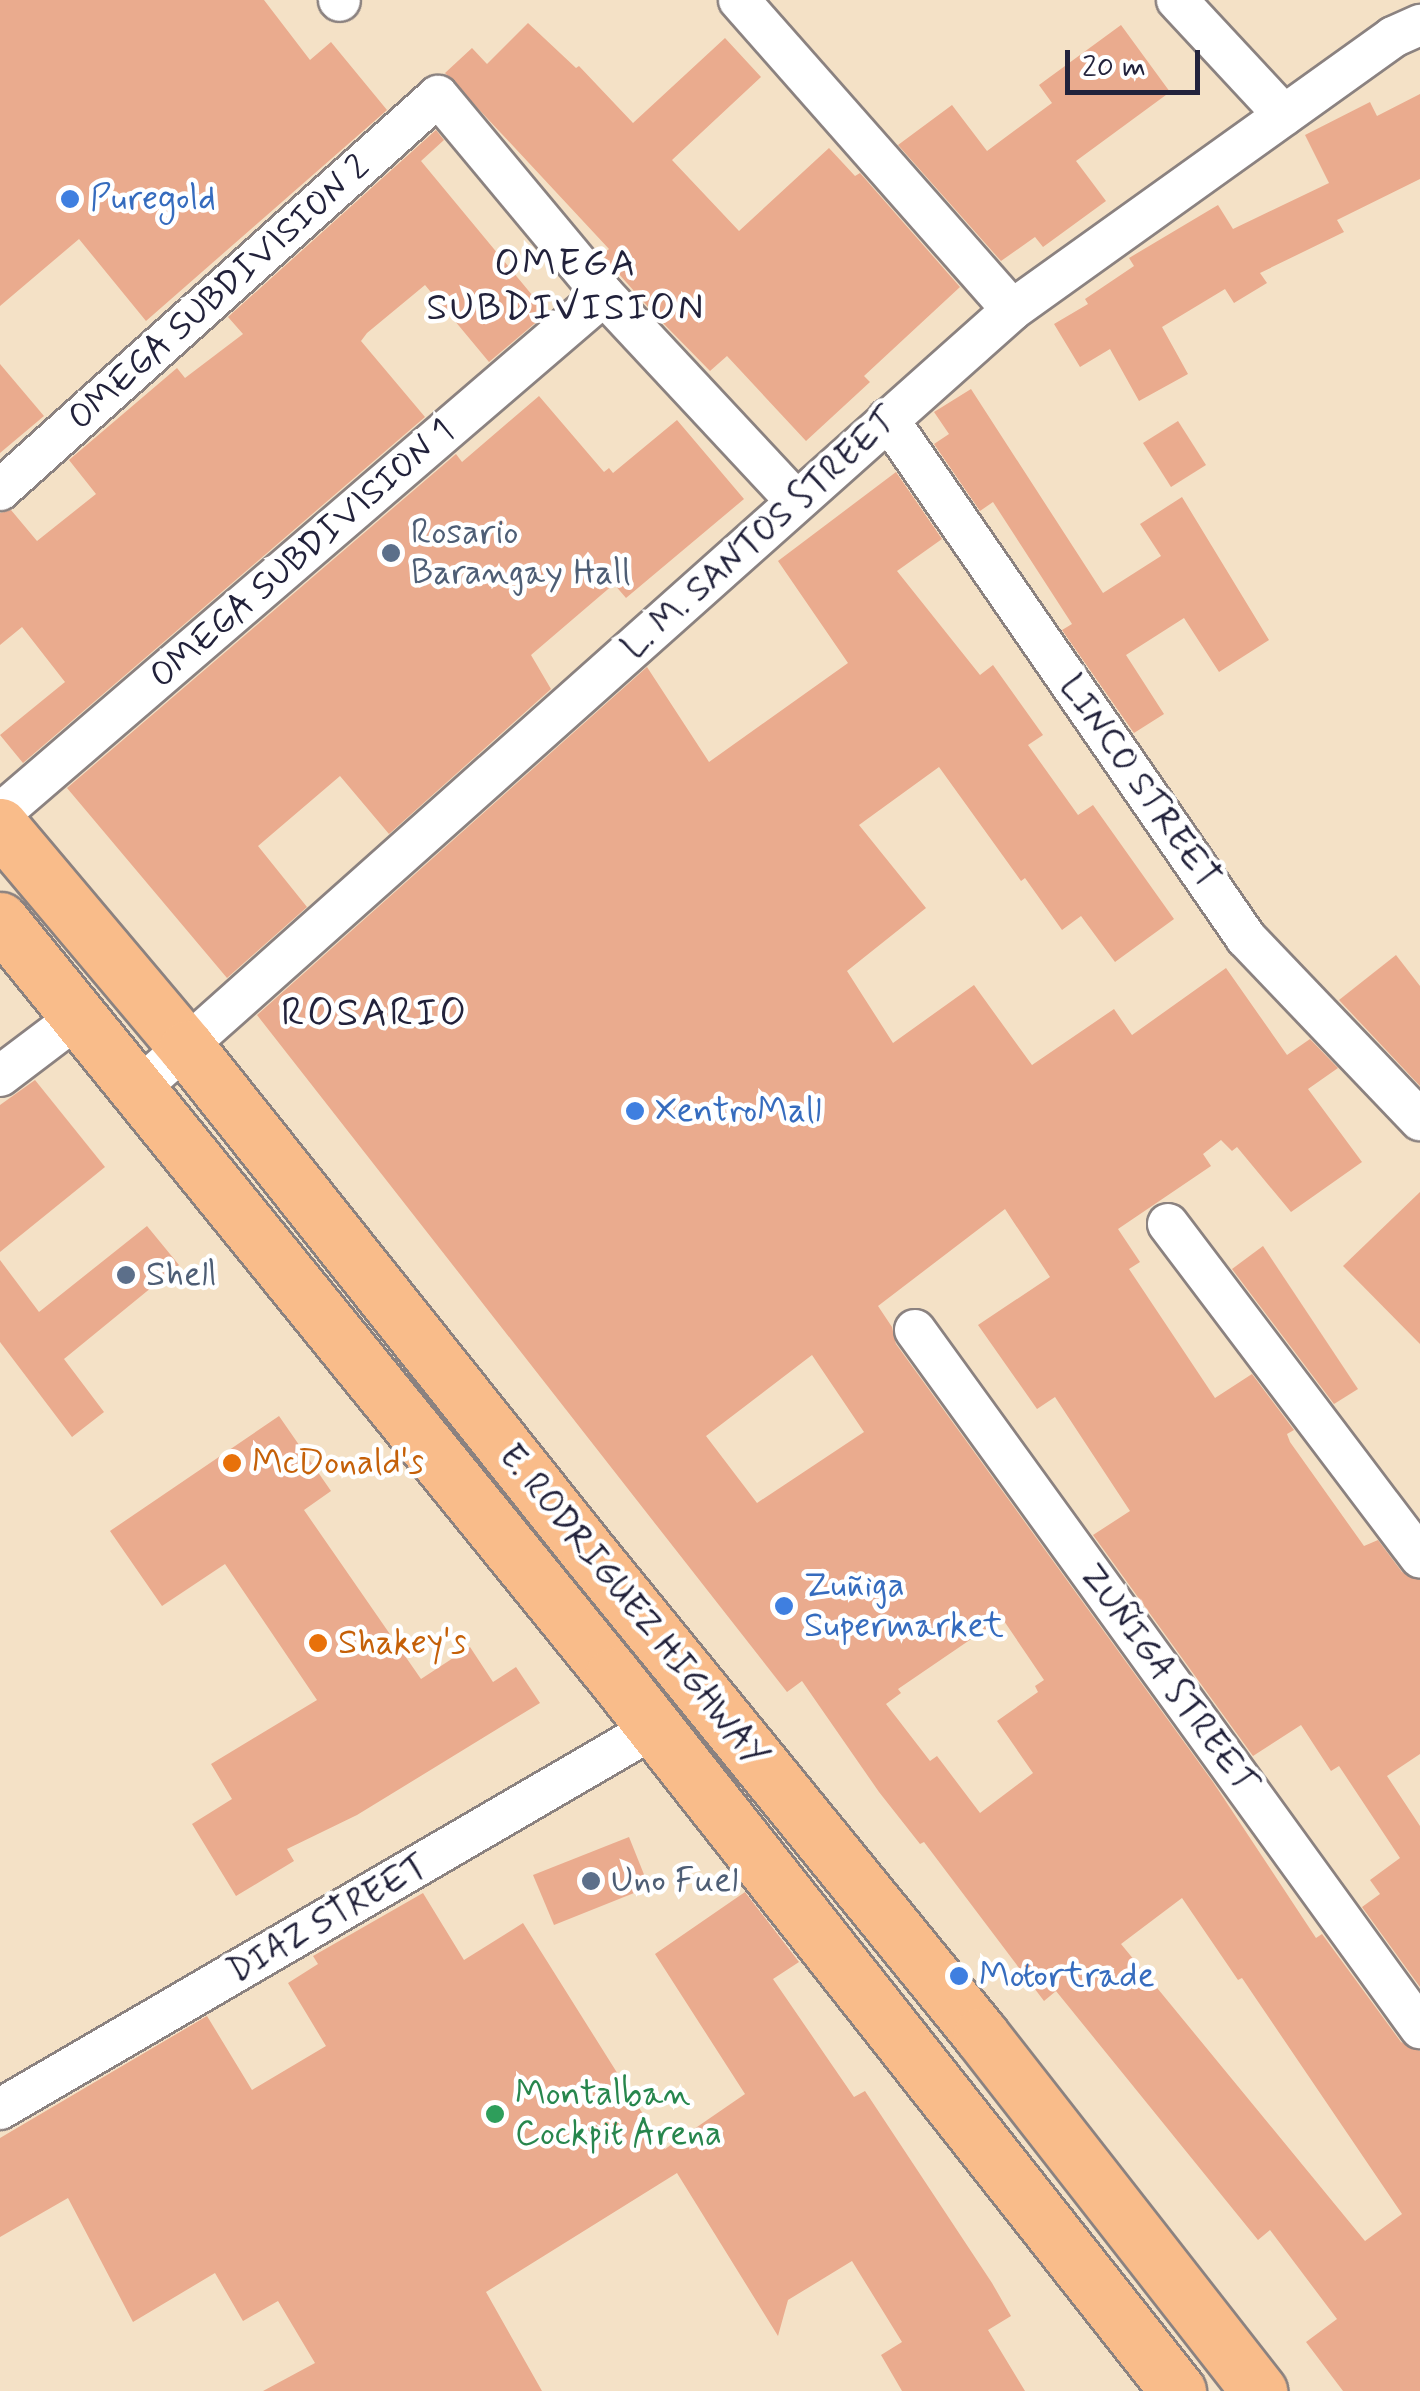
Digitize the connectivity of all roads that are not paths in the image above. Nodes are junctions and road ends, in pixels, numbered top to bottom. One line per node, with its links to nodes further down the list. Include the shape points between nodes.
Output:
1 (739, 0): 6 (street)
2 (1177, 0): 4 (street)
3 (1420, 25): 4 (street, L. M. SANTOS STREET, via 1393,36)
4 (1284, 114): 6 (street, L. M. SANTOS STREET)
5 (604, 295): 8 (street, OMEGA SUBDIVISION 2, via 438,96); 9 (street); 10 (street, OMEGA SUBDIVISION 1)
6 (1012, 310): 7 (street, L. M. SANTOS STREET)
7 (888, 420): 9 (street, L. M. SANTOS STREET); 17 (street, LINCO STREET, via 1246,938)
8 (0, 490)
9 (796, 501): 14 (street, L. M. SANTOS STREET)
10 (0, 814)
11 (0, 826): 14 (main road, E. RODRIGUEZ HIGHWAY)
12 (0, 920): 13 (main road, E. RODRIGUEZ HIGHWAY)
13 (78, 1017): 15 (street); 16 (main road, E. RODRIGUEZ HIGHWAY)
14 (187, 1048): 16 (street, L. M. SANTOS STREET); 20 (main road, E. RODRIGUEZ HIGHWAY)
15 (0, 1076)
16 (137, 1090): 21 (main road, E. RODRIGUEZ HIGHWAY)
17 (1420, 1120)
18 (1168, 1224): 22 (street)
19 (915, 1330): 24 (street, ZUÑIGA STREET)
20 (516, 1461): 21 (main road); 27 (main road, E. RODRIGUEZ HIGHWAY, via 981,2035)
21 (468, 1499): 23 (main road, E. RODRIGUEZ HIGHWAY)
22 (1420, 1557)
23 (654, 1728): 25 (street, DIAZ STREET); 26 (main road, E. RODRIGUEZ HIGHWAY)
24 (1420, 2028)
25 (0, 2108)
26 (1178, 2391)
27 (1259, 2391)

